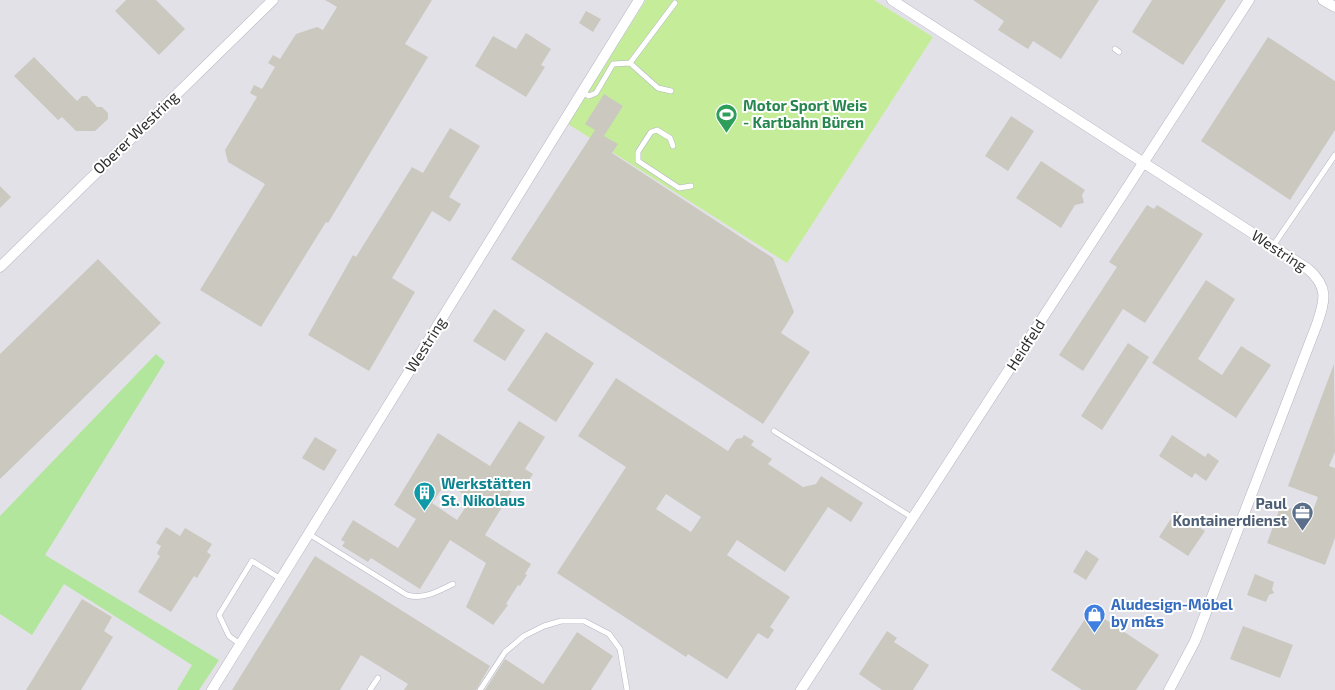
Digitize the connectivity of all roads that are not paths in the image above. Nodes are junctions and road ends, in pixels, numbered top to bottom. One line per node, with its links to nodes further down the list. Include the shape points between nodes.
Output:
1 (273, 0): 16 (street, Oberer Westring)
2 (639, 0): 10 (street, Westring)
3 (892, 0): 13 (street, Westring)
4 (1249, 0): 13 (street, Heidfeld)
5 (1324, 0): 7 (street)
6 (675, 3): 8 (lane)
7 (1335, 7)
8 (630, 64): 9 (lane, via 658,88); 10 (lane, via 613,64 596,93 589,96)
9 (671, 91)
10 (582, 92): 19 (street, Westring)
11 (673, 146): 14 (lane, via 670,138 657,130 651,132 638,152 638,160 679,188)
12 (1335, 155): 15 (lane)
13 (1144, 164): 15 (street, Westring); 18 (street, Heidfeld)
14 (691, 186)
15 (1272, 246): 29 (street, Westring, via 1316,276 1323,288 1322,309 1195,641)
16 (0, 266)
17 (774, 431): 18 (lane)
18 (913, 518): 28 (street, Heidfeld)
19 (309, 534): 20 (street, Westring); 21 (lane, via 407,595 427,596)
20 (281, 579): 22 (street, Westring); 22 (lane, via 252,561 219,615 228,636)
21 (453, 584)
22 (240, 645): 24 (street, Westring)
23 (378, 678): 25 (lane)
24 (212, 690)
25 (370, 690)
26 (480, 690): 27 (lane, via 505,652 524,636 561,621 584,621 609,634 620,648)
27 (627, 690)
28 (801, 690)
29 (1169, 690)

